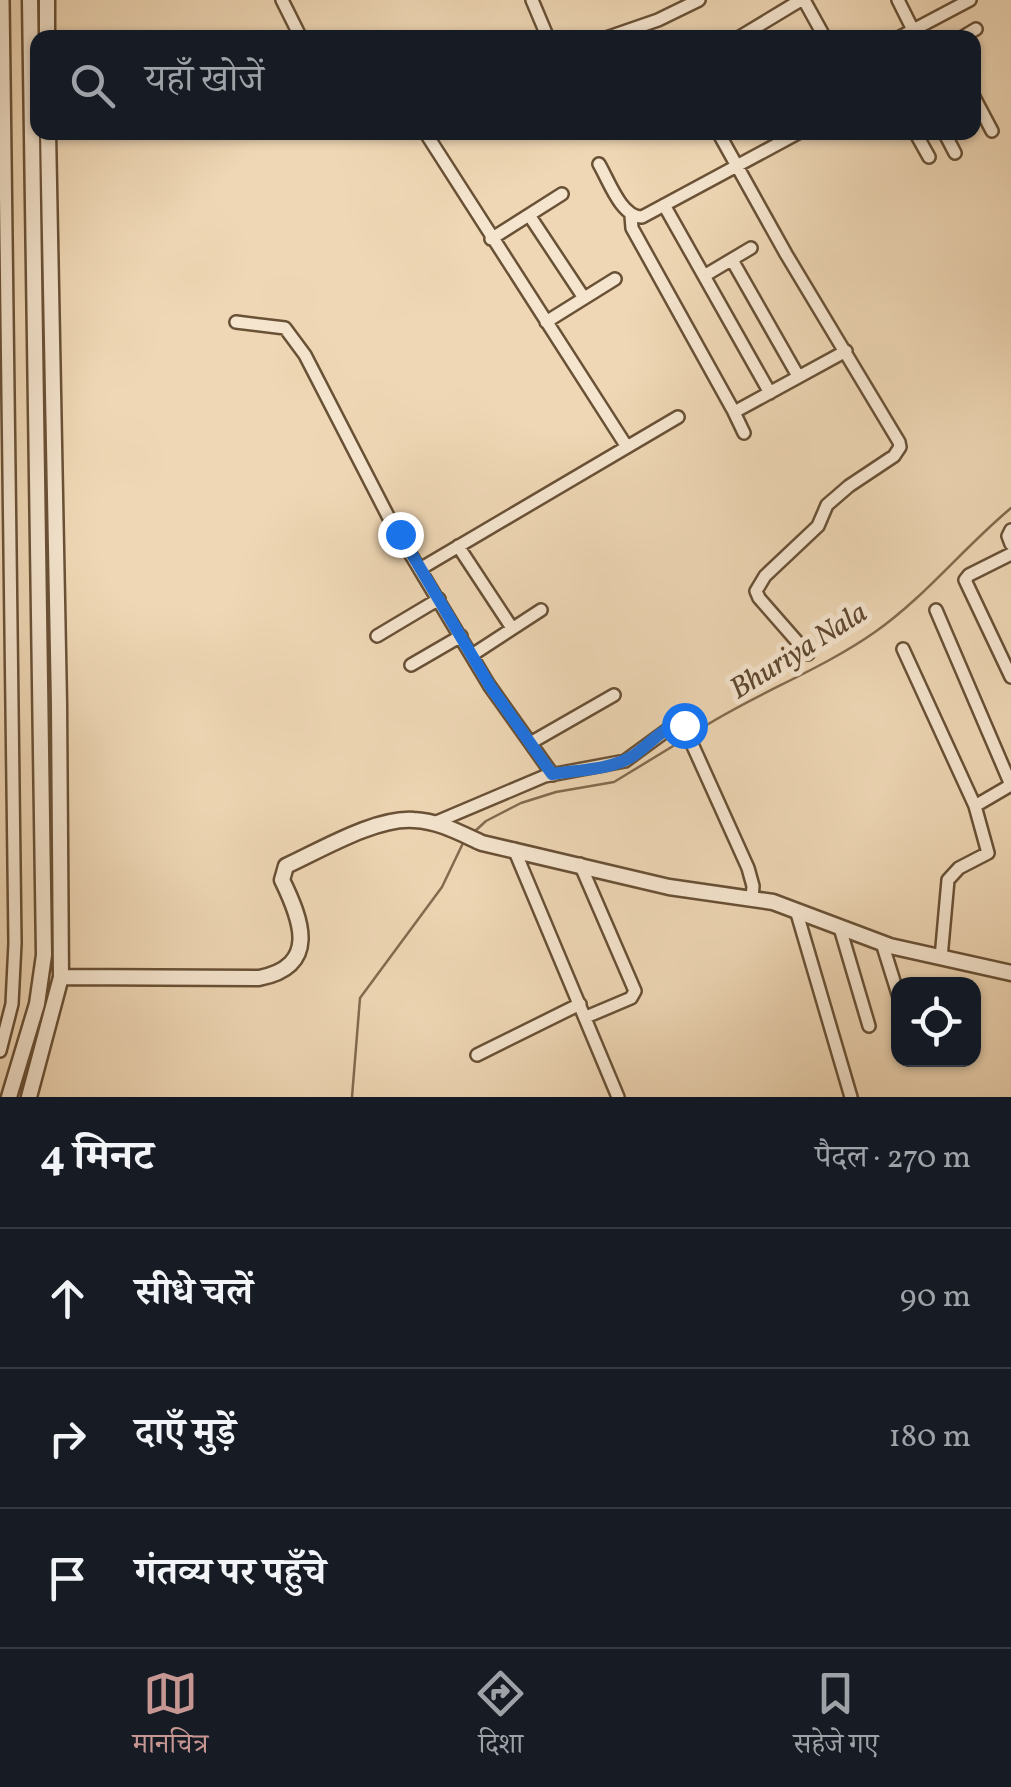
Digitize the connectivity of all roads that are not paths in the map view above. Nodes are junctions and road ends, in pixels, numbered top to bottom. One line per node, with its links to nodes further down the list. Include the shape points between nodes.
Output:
1 (3, 0): 45 (street)
2 (30, 0): 12 (street)
3 (46, 0): 13 (street)
4 (282, 0): 14 (street)
5 (532, 0): 15 (street)
6 (699, 0): 16 (street)
7 (803, 0): 11 (street); 19 (street)
8 (898, 0): 20 (street)
9 (970, 0): 10 (street)
10 (950, 4): 20 (street)
11 (762, 24): 17 (street); 18 (street)
12 (30, 30)
13 (47, 30)
14 (297, 30)
15 (545, 30)
16 (629, 30)
17 (752, 30)
18 (765, 30)
19 (820, 30)
20 (913, 30)
21 (981, 110): 22 (street)
22 (992, 131)
23 (32, 140): 99 (street, via 44,955 38,1004)
24 (48, 140): 92 (street)
25 (430, 140): 40 (street)
26 (722, 140): 35 (street)
27 (772, 140): 31 (street)
28 (786, 140): 31 (street)
29 (919, 140): 33 (street)
30 (948, 140): 32 (street)
31 (775, 146): 35 (street)
32 (955, 153)
33 (929, 157)
34 (600, 164): 39 (street)
35 (737, 166): 37 (street); 49 (street)
36 (562, 194): 38 (street)
37 (664, 205): 39 (street); 43 (street)
38 (529, 215): 40 (street); 46 (street)
39 (631, 216): 52 (street)
40 (491, 240): 48 (street)
41 (751, 248): 42 (street)
42 (732, 260): 43 (street); 50 (street)
43 (704, 276): 51 (street)
44 (615, 279): 46 (street)
45 (3, 280): 55 (street)
46 (584, 298): 48 (street)
47 (236, 322): 63 (street, via 286,328)
48 (546, 322): 56 (street)
49 (846, 350): 50 (street); 71 (street, via 900,448 827,505 818,526 756,590)
50 (798, 376): 51 (street)
51 (770, 392): 52 (street)
52 (734, 410): 54 (street)
53 (678, 416): 56 (street)
54 (744, 434)
55 (4, 435): 57 (street)
56 (627, 447): 60 (street)
57 (4, 518): 62 (street)
58 (1011, 530): 59 (street)
59 (1011, 544)
60 (458, 546): 63 (street); 67 (street)
61 (1011, 554): 74 (street, via 966,580)
62 (4, 562): 82 (street)
63 (420, 569): 64 (street)
64 (439, 599): 68 (street); 69 (street)
65 (541, 610): 67 (street)
66 (936, 610): 78 (street)
67 (512, 628): 72 (street)
68 (377, 636)
69 (462, 636): 72 (street); 73 (street)
70 (903, 649): 79 (street)
71 (808, 654)
72 (472, 655): 76 (street)
73 (412, 665)
74 (1011, 677)
75 (614, 695): 76 (street)
76 (532, 742): 77 (street)
77 (552, 774): 80 (street); 84 (street, via 625,760 684,725 752,879)
78 (1011, 785): 79 (street)
79 (975, 806): 88 (street, via 988,854 948,880)
80 (434, 823): 81 (street); 92 (street, via 395,820 286,866 282,880 297,910 300,946 276,975)
81 (514, 850): 83 (street); 94 (street)
82 (6, 858): 90 (street)
83 (580, 864): 84 (street); 95 (street, via 635,991)
84 (752, 900): 85 (street)
85 (796, 910): 86 (street); 102 (street)
86 (840, 928): 87 (street); 96 (street)
87 (882, 943): 88 (street); 93 (street)
88 (940, 958): 91 (street)
89 (0, 965): 90 (street)
90 (14, 965): 97 (street)
91 (1011, 973)
92 (61, 977): 100 (street)
93 (893, 977)
94 (580, 1004): 95 (street); 98 (street)
95 (586, 1017): 101 (street)
96 (869, 1026)
97 (0, 1051)
98 (477, 1055)
99 (9, 1097)
100 (29, 1097)
101 (618, 1097)
102 (851, 1097)

